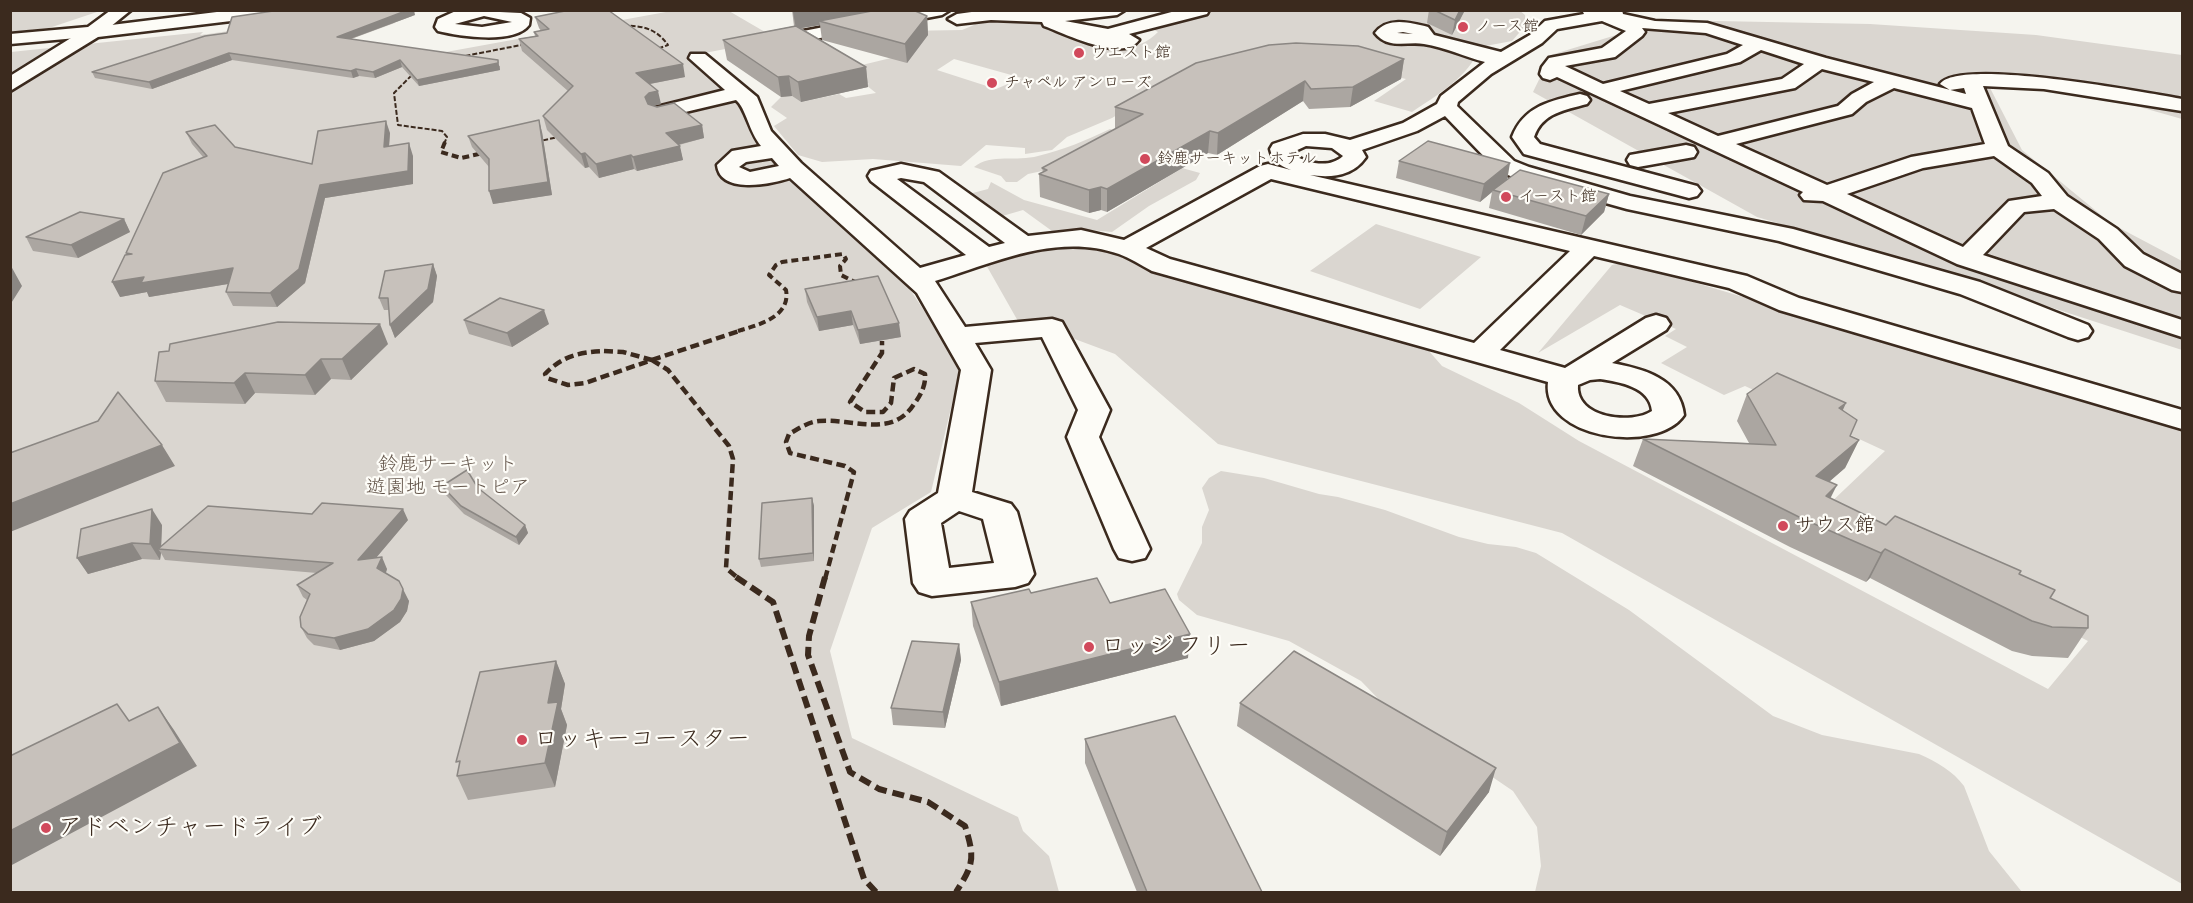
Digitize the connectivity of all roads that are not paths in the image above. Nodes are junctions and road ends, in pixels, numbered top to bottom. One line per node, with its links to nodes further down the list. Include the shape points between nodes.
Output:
1 (123, 10): 13 (street)
2 (281, 10): 13 (street)
3 (1117, 10): 11 (street)
4 (1201, 10): 11 (street, via 1109,33 1130,40 1121,43)
5 (1537, 10): 12 (street)
6 (1625, 10): 9 (street)
7 (473, 11): 8 (street); 8 (street, via 449,19 444,27 490,33 520,25 521,18)
8 (508, 12)
9 (1597, 13): 12 (street); 16 (street, via 1655,26 1707,28); 21 (street, via 1632,26 1636,32 1608,53 1556,62)
10 (950, 15): 11 (street); 17 (street)
11 (1034, 18)
12 (1551, 25): 19 (street, via 1536,39)
13 (93, 32): 15 (street); 24 (street); 30 (street, via 75,57)
14 (1423, 38): 19 (street)
15 (10, 39)
16 (1760, 43): 20 (street); 26 (street, via 1733,58)
17 (754, 46)
18 (721, 53): 27 (street, via 698,58)
19 (1502, 58): 33 (street, via 1448,100)
20 (1819, 62): 22 (street); 34 (street, via 1788,84)
21 (1551, 67): 26 (street); 29 (street, via 1554,87)
22 (1892, 81): 25 (street); 41 (street, via 1845,110)
23 (1971, 81): 25 (street); 28 (street, via 2044,83); 31 (street)
24 (10, 85)
25 (1922, 88): 31 (street)
26 (1600, 90): 34 (street)
27 (740, 93): 35 (street); 43 (street, via 750,101 761,133)
28 (2109, 95): 32 (street); 36 (street)
29 (1580, 100): 37 (street, via 1536,113); 40 (street)
30 (10, 101)
31 (1980, 104): 39 (street)
32 (2182, 105)
33 (1447, 107): 44 (street, via 1410,127 1348,148 1355,158 1345,166 1323,169 1297,165); 49 (street, via 1506,166 1521,172 1627,202)
34 (1650, 110): 41 (street)
35 (660, 112)
36 (2182, 114)
37 (1524, 131): 38 (street); 45 (street, via 1522,137 1532,149)
38 (1547, 131)
39 (1998, 149): 46 (street, via 1919,162); 48 (street, via 2040,178)
40 (1686, 152): 41 (street); 45 (street, via 1638,160)
41 (1711, 153): 46 (street)
42 (732, 160): 43 (street, via 728,169 731,173 747,178 769,177)
43 (785, 160): 55 (street)
44 (1268, 171): 51 (street); 52 (street)
45 (1689, 191): 49 (street)
46 (1824, 194): 47 (street); 54 (street)
47 (1779, 198)
48 (2059, 201): 54 (street, via 2017,206); 56 (street, via 2108,234 2134,260)
49 (1738, 223): 59 (street, via 1970,288)
50 (1025, 245): 52 (street, via 1081,238); 53 (street); 53 (street, via 931,177 901,171 879,176)
51 (1590, 246): 61 (street); 62 (street, via 1738,282 1789,304)
52 (1127, 248): 61 (street, via 1161,266)
53 (985, 257): 55 (street)
54 (1966, 258): 58 (street)
55 (916, 278): 60 (street, via 928,289)
56 (2182, 284)
57 (1656, 324): 61 (street, via 1569,377)
58 (2182, 329)
59 (2078, 331)
60 (956, 336): 63 (street, via 976,370); 64 (street, via 1052,328 1094,410 1083,437)
61 (1480, 354)
62 (2182, 420)
63 (954, 498)
64 (1132, 549)

